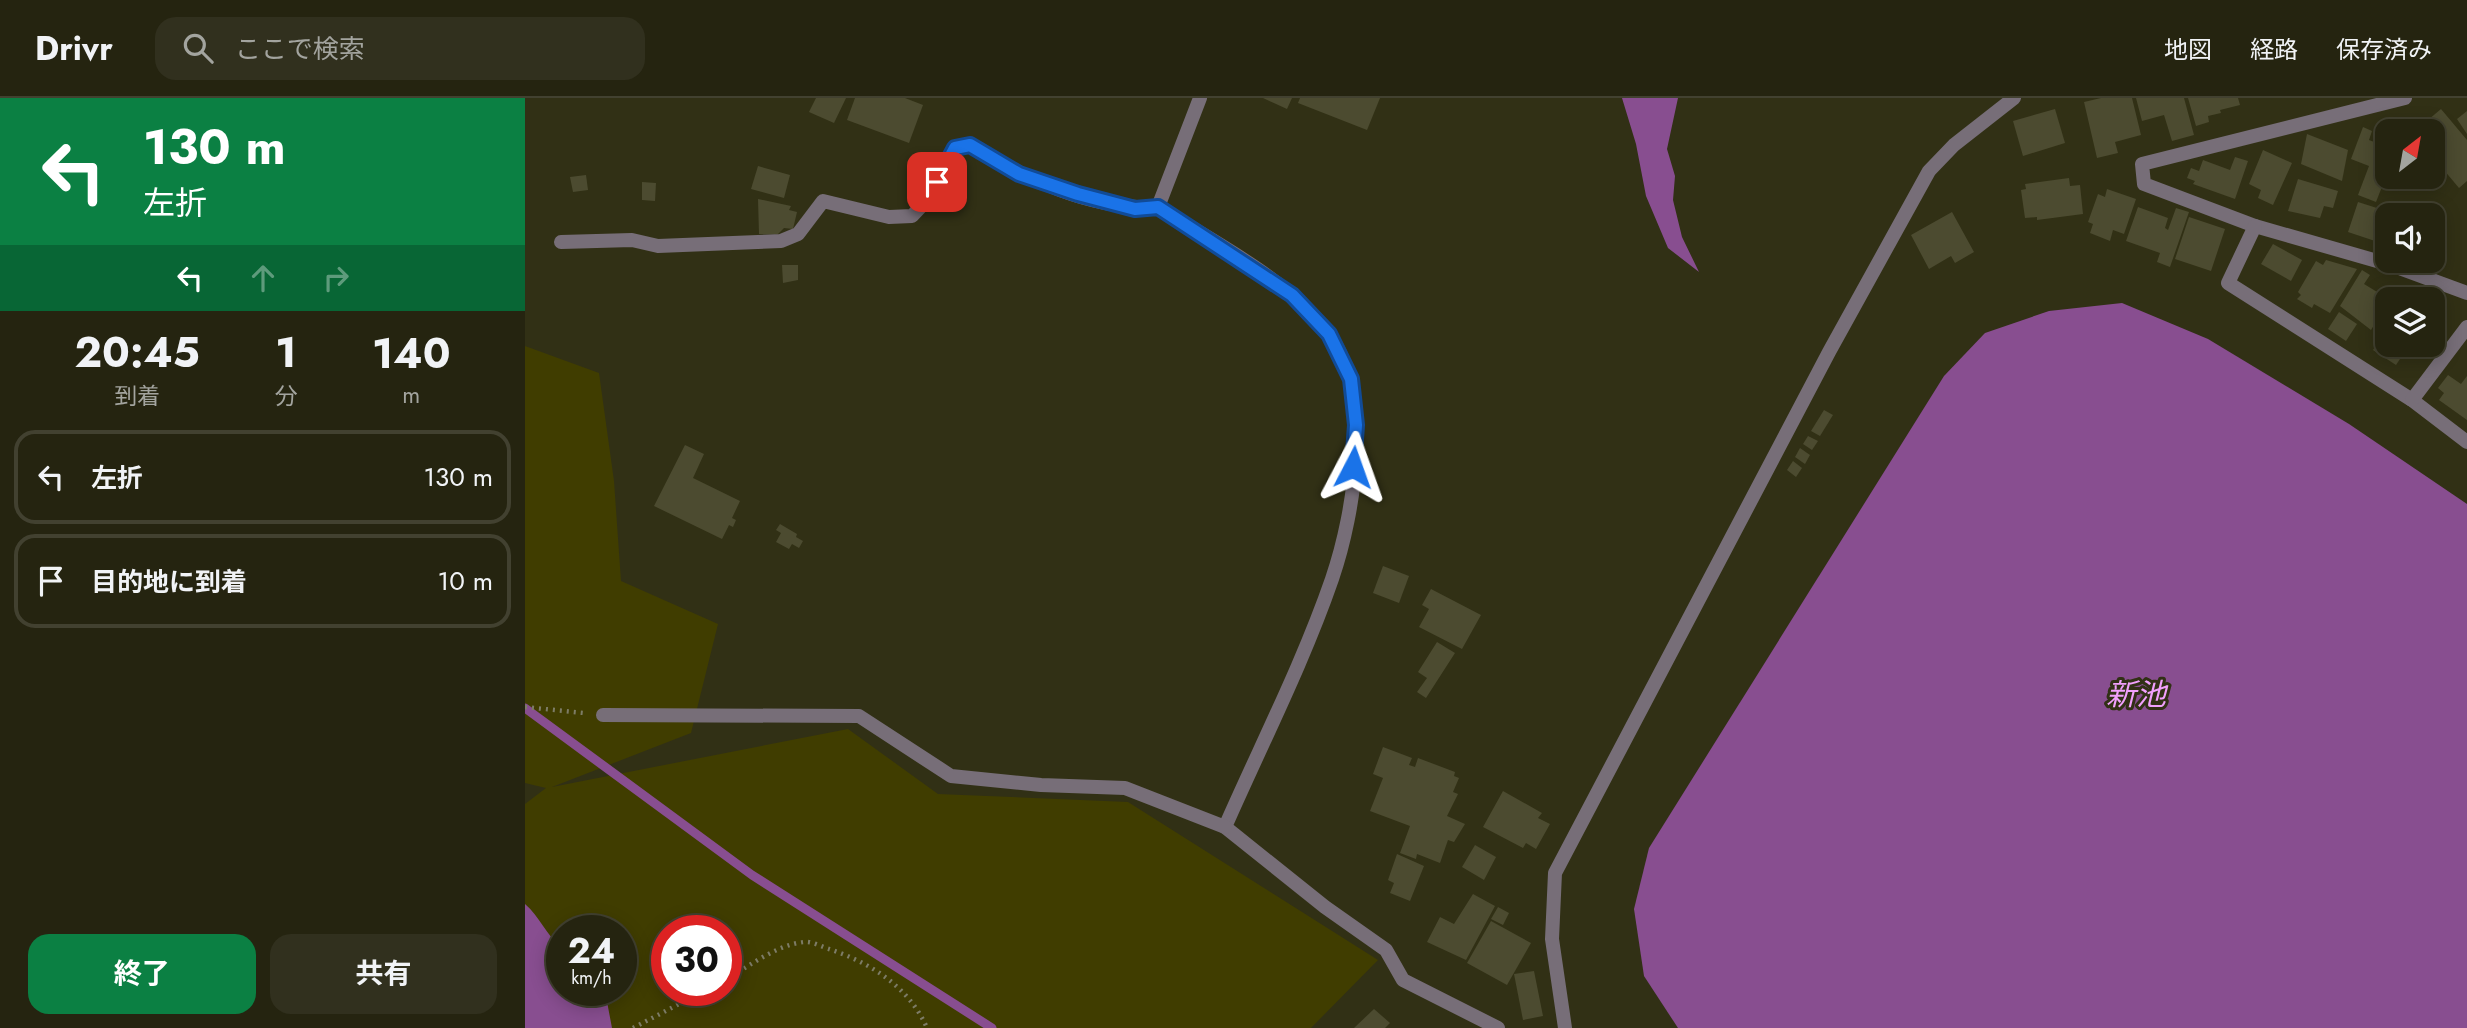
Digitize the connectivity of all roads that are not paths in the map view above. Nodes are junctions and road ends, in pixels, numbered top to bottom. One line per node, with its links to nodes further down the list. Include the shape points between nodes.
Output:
1 (1200, 98): 4 (street)
2 (2014, 98): 14 (street, via 1929,171 1822,364 1555,873 1552,939)
3 (2405, 98): 5 (street, via 2142,164 2144,184)
4 (1158, 207): 6 (street, via 1135,209 1078,194 1019,174 970,145 955,148 928,199 912,216 889,217 823,201 799,234 781,240 668,246 632,240); 12 (street, via 1292,295 1329,334 1353,391 1356,425 1349,510 1332,578)
5 (2255, 226): 7 (street, via 2391,265); 9 (street, via 2228,283)
6 (561, 242)
7 (2467, 293)
8 (2467, 327): 9 (street)
9 (2412, 400): 10 (street)
10 (2467, 442)
11 (603, 715): 12 (street, via 859,716 951,776 1125,788)
12 (1225, 827): 13 (street, via 1386,950 1403,979)
13 (1498, 1028)
14 (1565, 1028)

